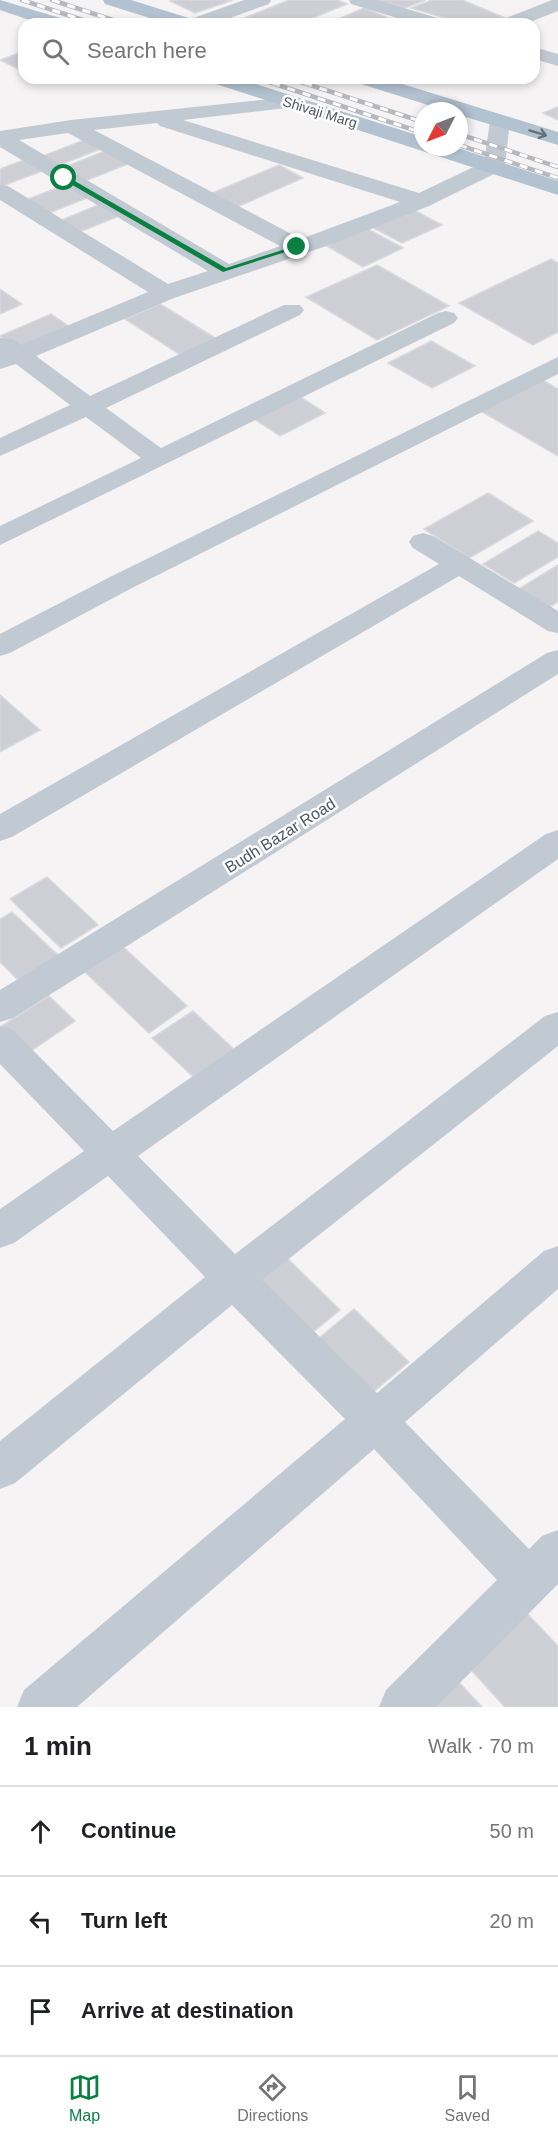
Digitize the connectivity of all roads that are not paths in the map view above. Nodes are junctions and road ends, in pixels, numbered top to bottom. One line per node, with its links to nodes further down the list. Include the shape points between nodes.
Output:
1 (112, 0): 7 (main road)
2 (262, 0): 8 (street)
3 (358, 0): 9 (street)
4 (0, 4): 6 (main road)
5 (558, 4): 10 (street)
6 (42, 18)
7 (169, 18)
8 (212, 18)
9 (417, 18)
10 (523, 18)
11 (540, 55): 12 (street)
12 (558, 60)
13 (234, 84): 15 (main road, Shivaji Marg)
14 (381, 84): 17 (main road)
15 (289, 103): 16 (street); 21 (main road, Shivaji Marg)
16 (154, 118): 18 (street); 26 (street)
17 (500, 121): 20 (main road, one-way to 20); 23 (street)
18 (72, 126): 19 (street); 27 (street)
19 (0, 137): 28 (street)
20 (558, 139)
21 (414, 141)
22 (464, 156): 23 (main road)
23 (494, 165): 24 (main road); 26 (street)
24 (558, 188)
25 (0, 192): 29 (street)
26 (421, 201): 27 (street)
27 (297, 247): 28 (street)
28 (225, 271): 29 (street)
29 (166, 293): 32 (street)
30 (292, 310): 34 (street)
31 (446, 318): 36 (street)
32 (7, 352): 34 (street)
33 (556, 368): 41 (street)
34 (90, 407): 35 (street); 36 (street)
35 (0, 448)
36 (159, 459): 37 (street)
37 (0, 537)
38 (423, 542): 39 (street)
39 (459, 564): 40 (street); 43 (street)
40 (558, 624)
41 (0, 646)
42 (558, 660): 45 (street, Budh Bazar Road)
43 (0, 829)
44 (558, 842): 48 (street)
45 (0, 1008)
46 (558, 1026): 51 (street)
47 (0, 1040): 48 (street)
48 (112, 1152): 49 (street); 51 (street)
49 (0, 1231)
50 (558, 1263): 52 (street)
51 (233, 1279): 52 (street); 53 (street)
52 (375, 1420): 54 (street); 55 (street)
53 (0, 1468)
54 (543, 1566): 56 (street)
55 (41, 1707)
56 (403, 1707)

